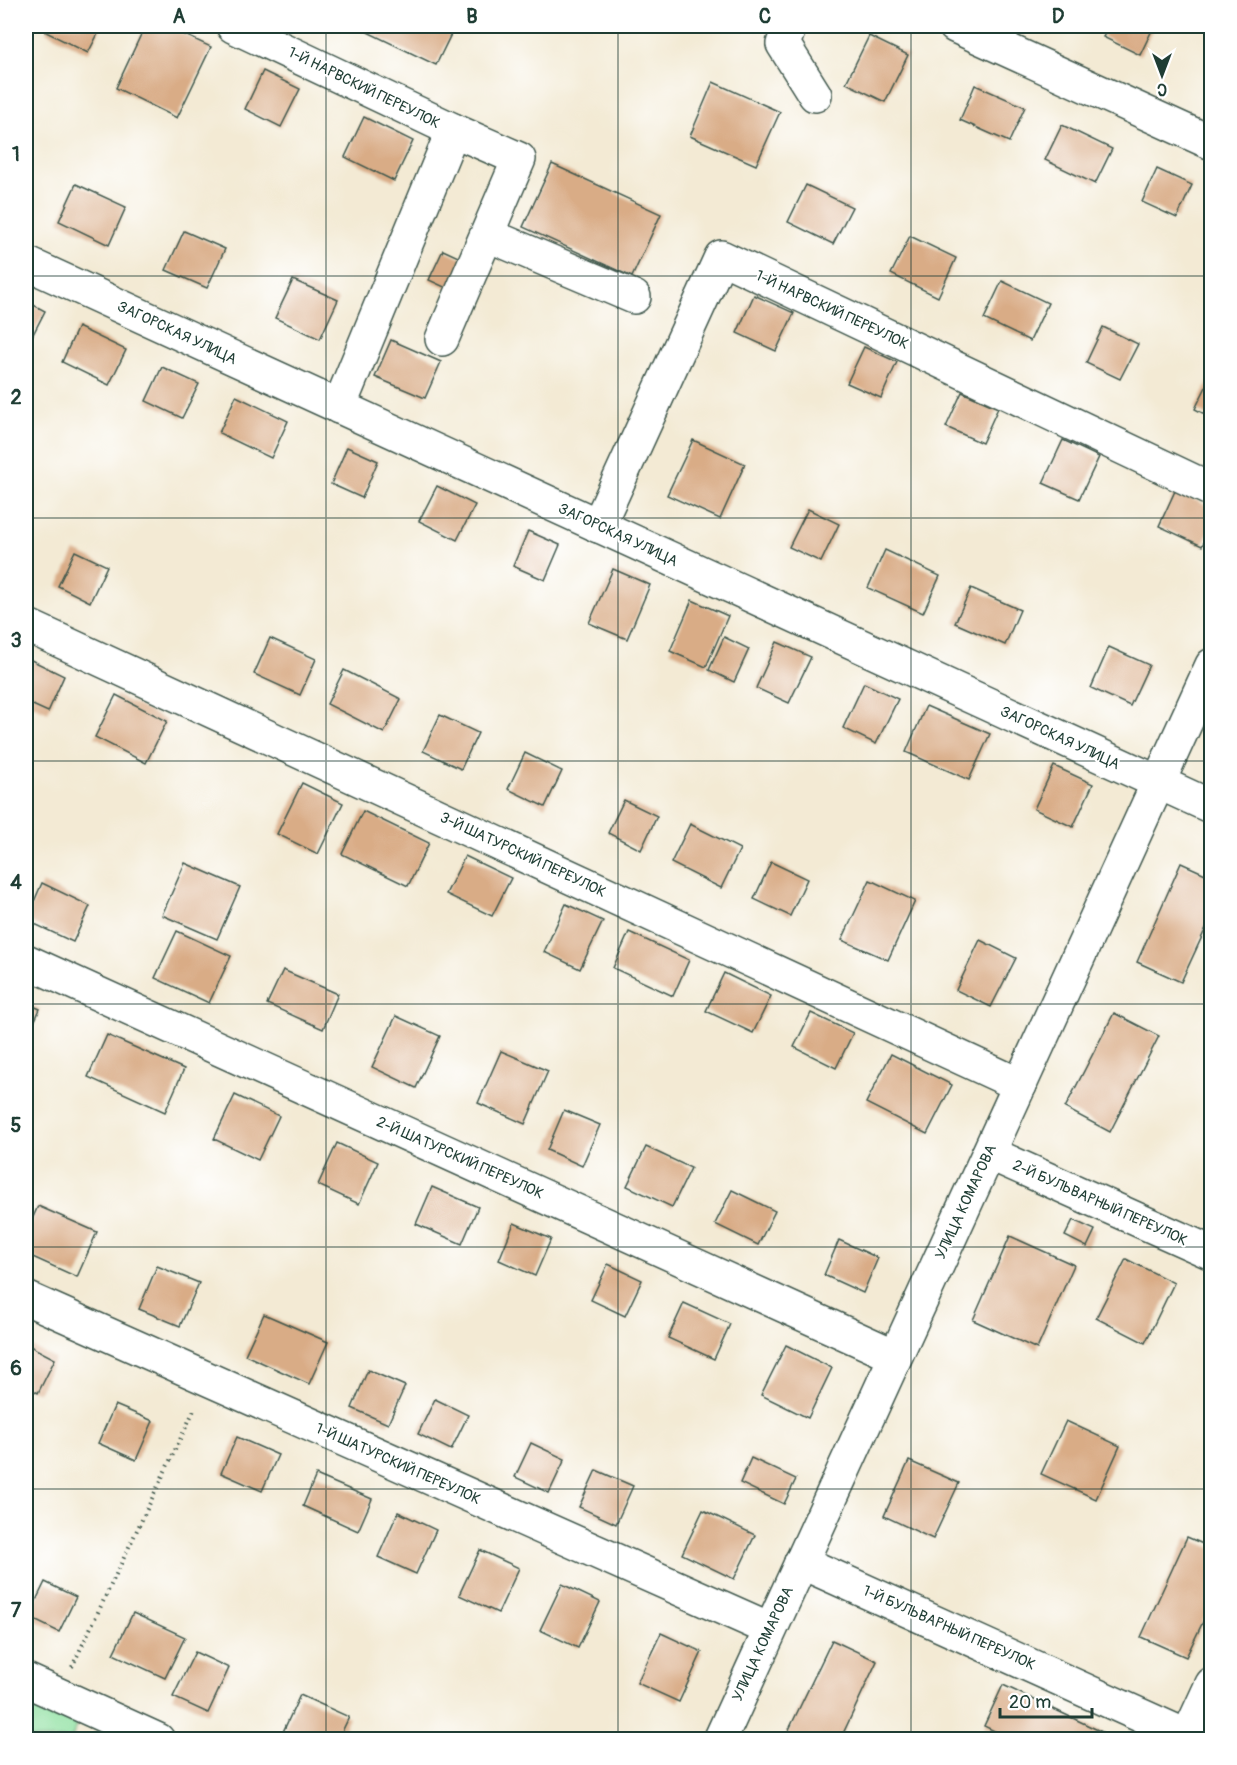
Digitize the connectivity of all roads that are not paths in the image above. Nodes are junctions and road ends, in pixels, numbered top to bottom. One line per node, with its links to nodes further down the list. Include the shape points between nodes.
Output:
1 (233, 26): 5 (street, 1-Й НАРВСКИЙ ПЕРЕУЛОК)
2 (790, 26): 4 (street, via 783,44)
3 (955, 26): 6 (street)
4 (815, 95)
5 (453, 130): 7 (street, via 519,159); 11 (street, 1-Й НАРВСКИЙ ПЕРЕУЛОК)
6 (1212, 143)
7 (488, 235): 9 (street); 10 (street)
8 (26, 263): 11 (street, ЗАГОРСКАЯ УЛИЦА)
9 (634, 297)
10 (442, 339)
11 (339, 407): 13 (street, ЗАГОРСКАЯ УЛИЦА)
12 (1212, 489): 13 (street, 1-Й НАРВСКИЙ ПЕРЕУЛОК, via 721,257)
13 (598, 526): 16 (street, ЗАГОРСКАЯ УЛИЦА)
14 (26, 625): 19 (street, 3-Й ШАТУРСКИЙ ПЕРЕУЛОК)
15 (1212, 665): 16 (street, УЛИЦА КОМАРОВА)
16 (1158, 783): 17 (street, ЗАГОРСКАЯ УЛИЦА); 19 (street, УЛИЦА КОМАРОВА)
17 (1212, 807)
18 (26, 961): 23 (street, 2-Й ШАТУРСКИЙ ПЕРЕУЛОК)
19 (1020, 1085): 20 (street, УЛИЦА КОМАРОВА)
20 (988, 1153): 21 (street, 2-Й БУЛЬВАРНЫЙ ПЕРЕУЛОК); 23 (street, УЛИЦА КОМАРОВА)
21 (1212, 1253)
22 (26, 1298): 25 (street, 1-Й ШАТУРСКИЙ ПЕРЕУЛОК)
23 (895, 1356): 24 (street, УЛИЦА КОМАРОВА)
24 (801, 1562): 25 (street, УЛИЦА КОМАРОВА); 28 (street, 1-Й БУЛЬВАРНЫЙ ПЕРЕУЛОК)
25 (770, 1629): 30 (street, УЛИЦА КОМАРОВА)
26 (26, 1680): 29 (street)
27 (1212, 1684): 28 (street)
28 (1192, 1738)
29 (158, 1740)
30 (720, 1740)

